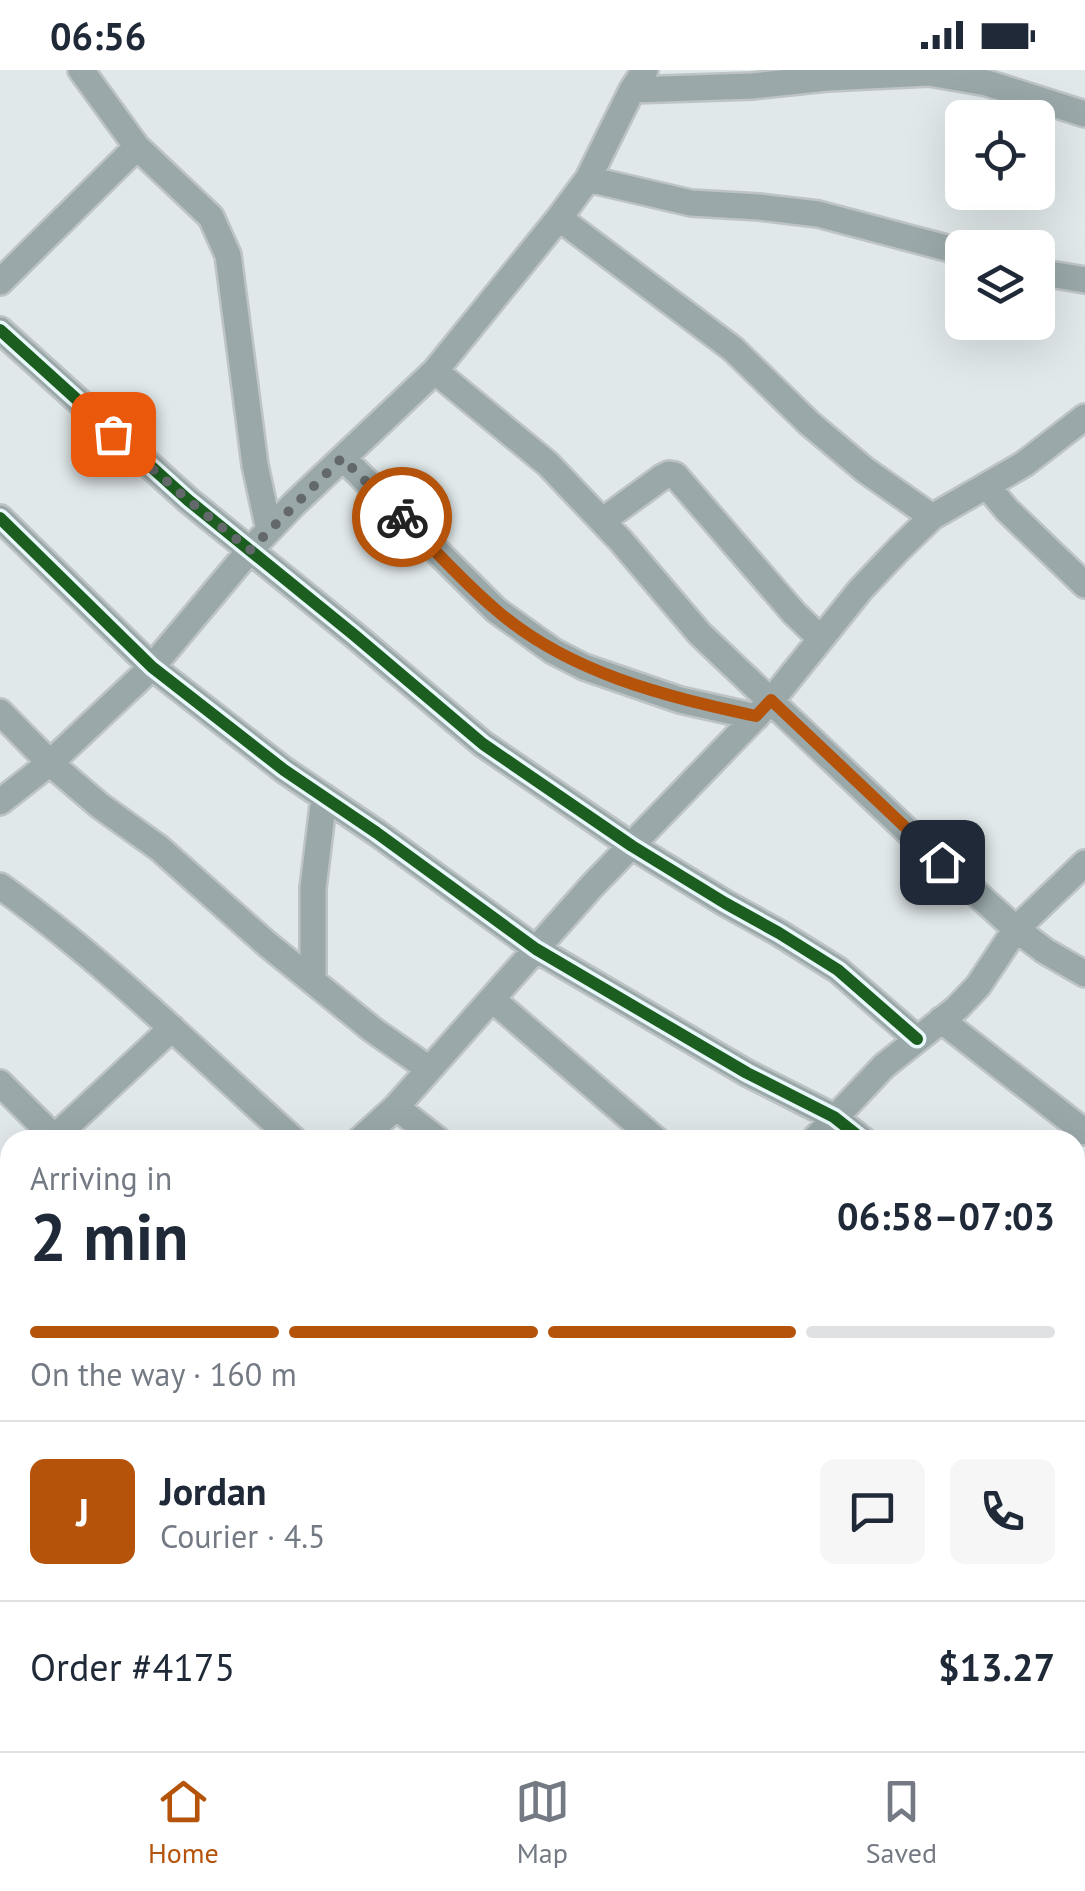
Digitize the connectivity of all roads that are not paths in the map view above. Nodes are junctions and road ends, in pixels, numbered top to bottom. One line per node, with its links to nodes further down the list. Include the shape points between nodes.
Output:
1 (81, 70): 8 (street)
2 (1021, 70): 5 (street)
3 (639, 80): 4 (street, via 752,86 929,74); 9 (street)
4 (1038, 100)
5 (1043, 100)
6 (1055, 105): 7 (street)
7 (1085, 114)
8 (137, 147): 14 (street); 23 (street, via 211,217 228,255)
9 (588, 178): 10 (street); 11 (street, via 691,203 818,214)
10 (560, 218): 16 (street); 20 (street, via 734,349 809,423)
11 (945, 248)
12 (1055, 275): 13 (street)
13 (1085, 280)
14 (0, 282)
15 (0, 330): 24 (street, via 142,462)
16 (435, 370): 18 (street); 22 (street, via 548,464)
17 (1085, 417): 19 (street)
18 (342, 458): 23 (street); 28 (street, via 496,610 553,651 680,700)
19 (986, 486): 20 (street); 25 (street)
20 (932, 516): 26 (street)
21 (0, 518): 27 (street)
22 (602, 521): 26 (street, via 675,475); 28 (street)
23 (269, 530): 24 (street)
24 (250, 550): 27 (street); 33 (street, via 483,744)
25 (1085, 584)
26 (820, 638): 28 (street)
27 (152, 667): 30 (street); 31 (street)
28 (763, 708): 33 (street); 36 (street)
29 (0, 712): 30 (street)
30 (50, 763): 32 (street); 39 (street)
31 (324, 797): 37 (street); 39 (street, via 313,888)
32 (0, 802)
33 (632, 846): 37 (street); 43 (street, via 838,970)
34 (1085, 863): 36 (street)
35 (0, 886): 42 (street)
36 (1016, 928): 38 (street); 41 (street, via 978,986)
37 (536, 949): 40 (street); 47 (street)
38 (1085, 974)
39 (313, 980): 44 (street)
40 (493, 1000): 44 (street); 53 (street)
41 (941, 1020): 43 (street); 56 (street)
42 (172, 1028): 49 (street); 50 (street)
43 (917, 1039): 47 (street)
44 (429, 1069): 46 (street)
45 (0, 1083): 48 (street)
46 (396, 1107): 51 (street); 52 (street)
47 (834, 1117): 54 (street); 55 (street)
48 (46, 1130)
49 (64, 1130)
50 (283, 1130)
51 (371, 1130)
52 (425, 1130)
53 (644, 1130)
54 (823, 1130)
55 (850, 1130)
56 (1082, 1130)

